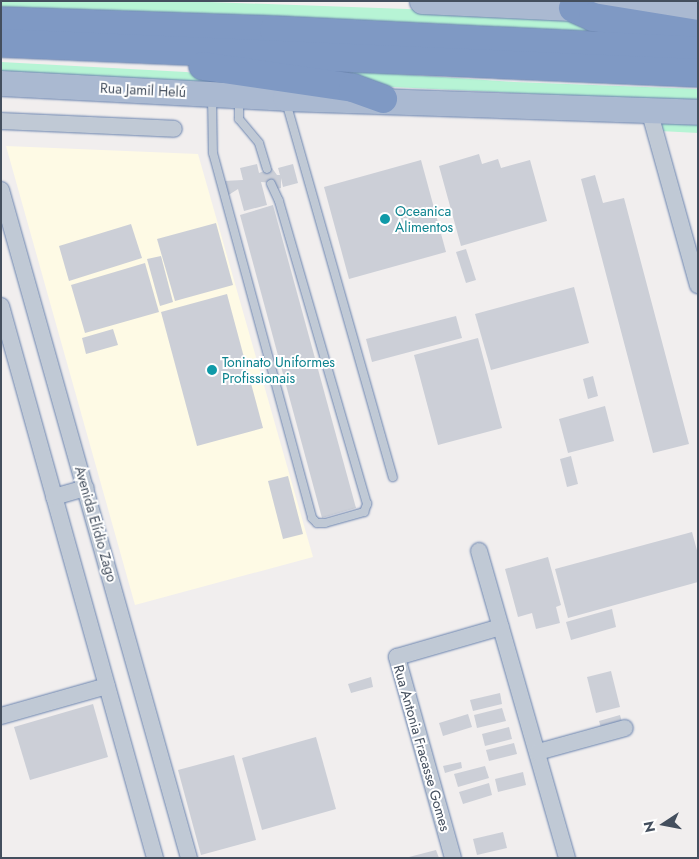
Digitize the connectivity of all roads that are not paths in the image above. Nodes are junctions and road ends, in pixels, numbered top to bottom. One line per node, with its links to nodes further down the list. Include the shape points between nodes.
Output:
1 (422, 1): 2 (main road)
2 (573, 8): 3 (main road); 5 (highway, via 593,17)
3 (698, 14)
4 (1, 21): 8 (highway, via 260,29)
5 (698, 34)
6 (1, 43): 7 (highway)
7 (120, 48): 9 (highway); 14 (highway, via 133,55 353,88)
8 (698, 51)
9 (698, 73)
10 (1, 83): 11 (main road, Rua Jamil Helú)
11 (211, 94): 12 (main road, Rua Jamil Helú); 20 (lane, via 214,118 212,153 312,518 318,523 325,523 364,512 367,504 279,200)
12 (239, 95): 13 (main road, Rua Jamil Helú); 19 (lane, via 239,119 258,143)
13 (285, 98): 14 (main road, Rua Jamil Helú); 24 (lane)
14 (383, 99): 15 (main road, Rua Jamil Helú)
15 (649, 110): 16 (main road, Rua Jamil Helú); 22 (street)
16 (698, 112)
17 (1, 121): 18 (street)
18 (174, 129)
19 (267, 169)
20 (270, 184)
21 (1, 190): 25 (street, Avenida Elídio Zago)
22 (698, 285)
23 (1, 306): 26 (street)
24 (393, 477)
25 (86, 488): 26 (street); 34 (street, Avenida Elídio Zago)
26 (54, 496): 29 (street)
27 (479, 552): 28 (street)
28 (501, 627): 32 (street); 35 (street, Rua Antonia Fracasse Gomes, via 397,658)
29 (107, 686): 30 (street); 33 (street)
30 (1, 716)
31 (625, 728): 32 (street)
32 (538, 752): 36 (street)
33 (155, 858)
34 (189, 858)
35 (453, 858)
36 (567, 858)

